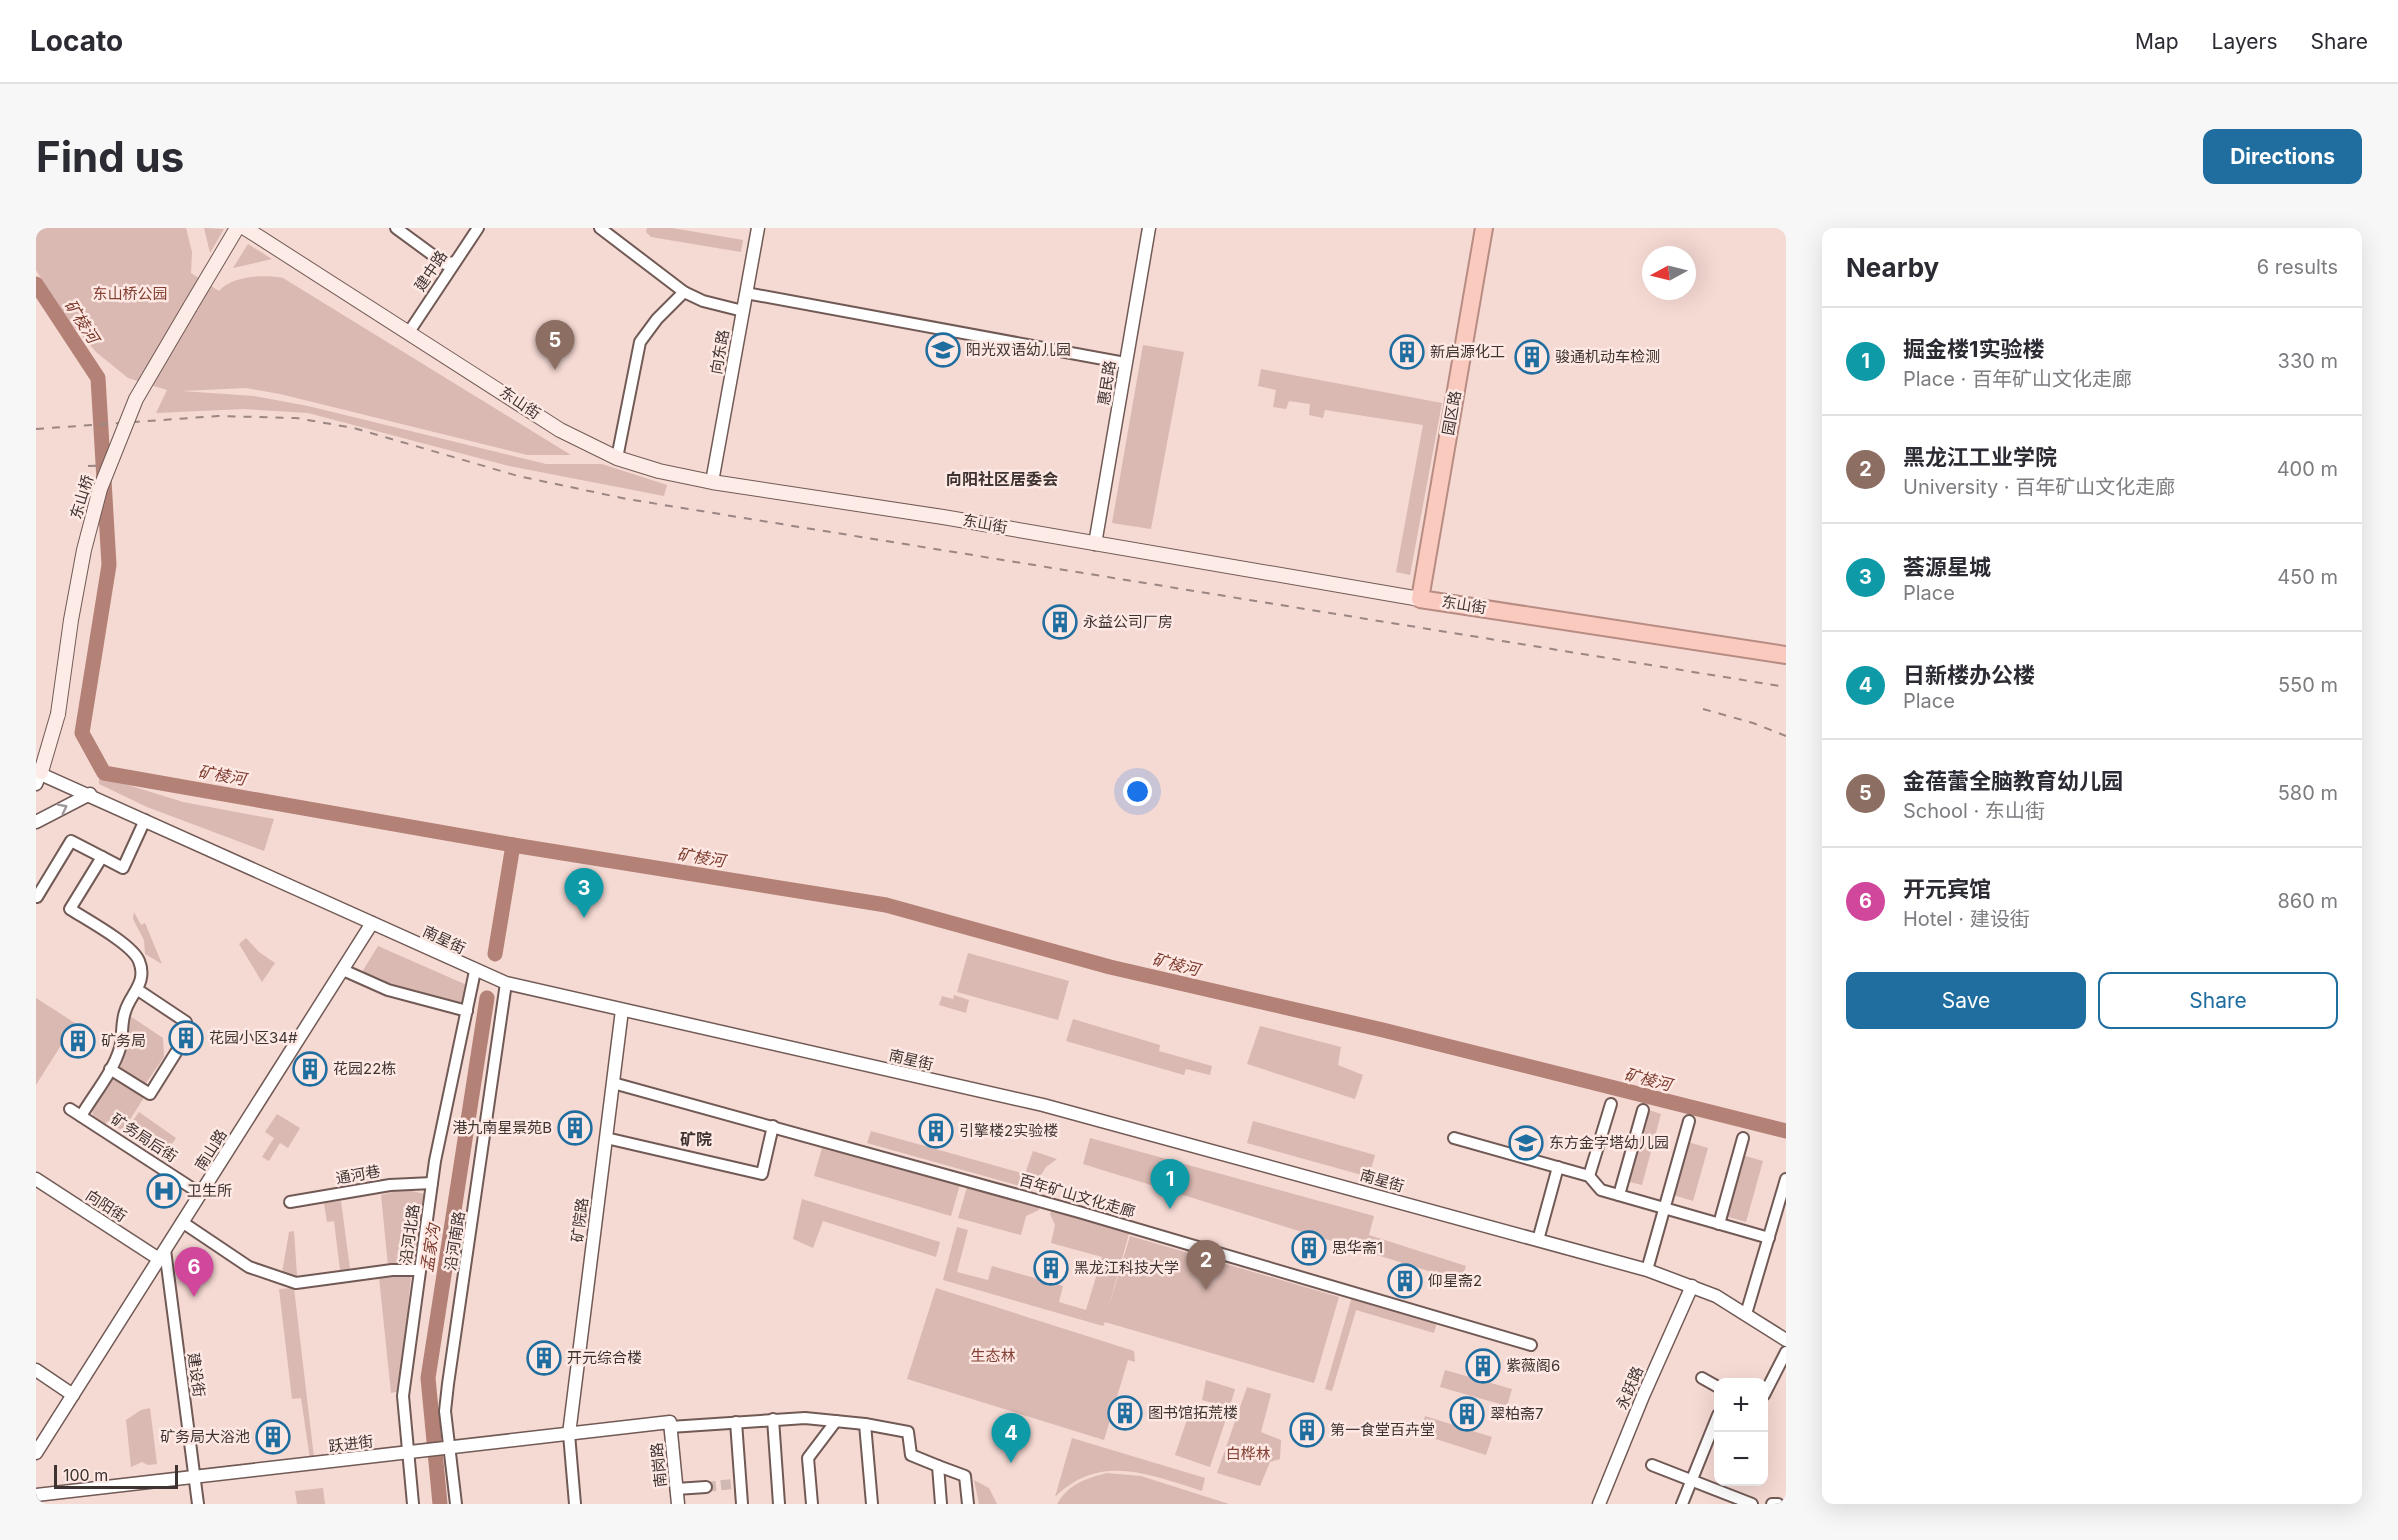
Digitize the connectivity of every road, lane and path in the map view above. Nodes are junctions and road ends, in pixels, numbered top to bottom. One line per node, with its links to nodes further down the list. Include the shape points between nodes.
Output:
1 (237, 228): 20 (main road, 东山桥, bridge, via 136,399 100,489 84,550 58,714)
2 (245, 228): 13 (main road, 东山街)
3 (396, 228): 9 (street, via 445,264)
4 (478, 228): 9 (street, 建中路)
5 (600, 228): 10 (street)
6 (758, 228): 11 (street, 向东路)
7 (1149, 228): 14 (street, 惠民路)
8 (1484, 228): 18 (highway, 园区路)
9 (455, 262): 13 (street, 建中路)
10 (684, 292): 12 (street); 15 (street, via 640,342)
11 (746, 293): 12 (street, 向东路); 14 (street)
12 (743, 311): 16 (street, 向东路)
13 (409, 332): 15 (main road, 东山街, via 560,430)
14 (1125, 363): 17 (street, 惠民路)
15 (617, 458): 16 (main road, 东山街)
16 (712, 482): 17 (main road, 东山街)
17 (1095, 544): 18 (main road, 东山街)
18 (1420, 599): 19 (highway, 东山街)
19 (1786, 655)
20 (38, 776): 21 (street, 南星街)
21 (90, 794): 22 (street, 南星街); 23 (street, one-way to 21)
22 (145, 820): 24 (street, via 123,868); 26 (street, 南星街)
23 (36, 822)
24 (102, 857): 25 (street, via 71,841); 30 (street, via 70,909 129,949 139,962)
25 (37, 897)
26 (372, 923): 27 (street, 南山路); 28 (street, 南星街)
27 (343, 970): 32 (street, via 388,990); 51 (street, 南山路)
28 (475, 971): 29 (street, 南星街); 32 (street, 沿河北路)
29 (506, 982): 31 (street, 南星街); 79 (street, 沿河南路, via 448,1384)
30 (138, 990): 33 (street); 35 (street, via 125,1011 120,1047)
31 (622, 1010): 36 (street, 矿院路); 58 (street, 南星街, via 1043,1105)
32 (467, 1011): 50 (street, 沿河北路)
33 (186, 1022)
34 (180, 1046): 35 (street, via 150,1094)
35 (110, 1069): 40 (street)
36 (613, 1083): 42 (street, 百年矿山文化走廊); 43 (street, 矿院路)
37 (1611, 1104): 47 (street)
38 (70, 1108): 40 (street, 矿务局后街)
39 (1643, 1110): 52 (street)
40 (81, 1116): 51 (street, 矿务局后街)
41 (1689, 1121): 54 (street)
42 (773, 1126): 43 (street, via 762,1174); 65 (street, 百年矿山文化走廊, via 1265,1265)
43 (606, 1138): 78 (street, 矿院路)
44 (1454, 1138): 46 (street)
45 (1743, 1138): 56 (street)
46 (1558, 1167): 47 (street); 58 (street)
47 (1589, 1176): 52 (street, via 1601,1190)
48 (36, 1179): 59 (street, 向阳街)
49 (1786, 1179): 57 (street)
50 (432, 1183): 53 (street, 通河巷, via 390,1185); 60 (street, 沿河北路)
51 (201, 1194): 55 (street, 南山路)
52 (1619, 1195): 54 (street)
53 (290, 1202)
54 (1664, 1208): 56 (street); 61 (street)
55 (182, 1222): 59 (street, 南山路); 60 (street, via 249,1267 296,1283)
56 (1719, 1224): 57 (street)
57 (1769, 1238): 63 (street)
58 (1538, 1240): 61 (street, 南星街)
59 (162, 1255): 71 (street, 南山路); 84 (street, 建设街)
60 (420, 1270): 81 (street, 沿河北路, via 402,1402)
61 (1647, 1270): 62 (street, 南星街)
62 (1692, 1286): 63 (street, 南星街); 89 (street, 永跃路)
63 (1746, 1314): 64 (street, 南星街)
64 (1786, 1340)
65 (1531, 1345)
66 (1786, 1352): 70 (street)
67 (36, 1370): 71 (street)
68 (1702, 1378): 69 (street)
69 (1714, 1384)
70 (1768, 1387)
71 (73, 1395): 80 (street, 南山路)
72 (773, 1419): 73 (street); 74 (street); 96 (street)
73 (836, 1421): 76 (street); 97 (street, via 808,1458)
74 (736, 1422): 75 (street); 95 (street)
75 (670, 1424): 78 (street, 跃进街); 87 (street, 南岗路)
76 (865, 1424): 83 (street, via 908,1432 911,1455); 98 (street)
77 (1714, 1426): 85 (street)
78 (569, 1434): 79 (street, 跃进街); 93 (street)
79 (447, 1448): 81 (street, 跃进街); 92 (street, 沿河南路)
80 (36, 1453)
81 (407, 1453): 84 (street, 跃进街); 91 (street, 沿河北路)
82 (1652, 1465): 85 (street)
83 (938, 1466): 99 (street); 100 (street, via 965,1476)
84 (195, 1477): 88 (street, 跃进街); 90 (street, 建设街)
85 (1692, 1480): 101 (street); 102 (street)
86 (706, 1486): 87 (street)
87 (676, 1489): 94 (street, 南岗路)
88 (36, 1495)
89 (1601, 1503)
90 (198, 1504)
91 (413, 1504)
92 (456, 1504)
93 (575, 1504)
94 (678, 1504)
95 (742, 1504)
96 (779, 1504)
97 (812, 1504)
98 (872, 1504)
99 (941, 1504)
100 (968, 1504)
101 (1682, 1504)
102 (1752, 1504)
103 (1772, 1504): 104 (street)
104 (1778, 1504)

